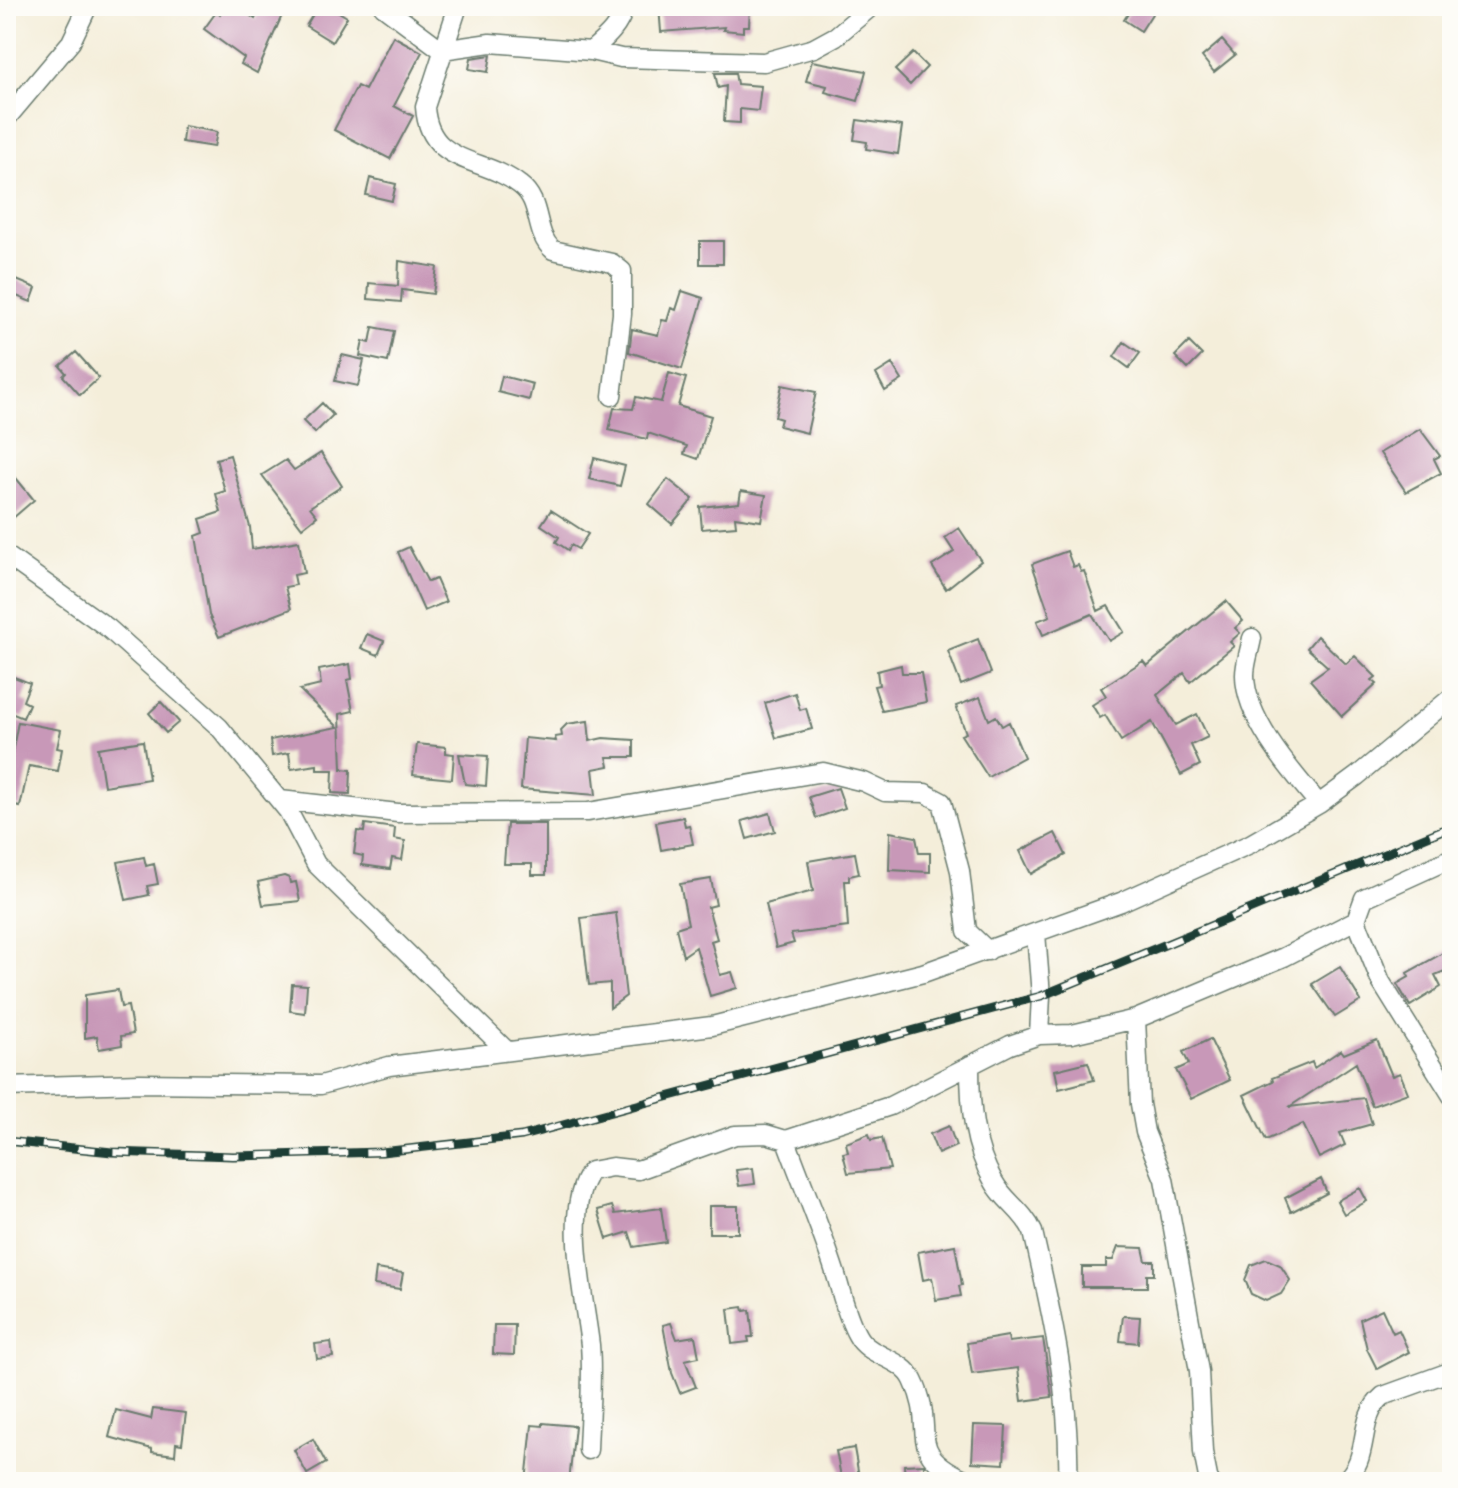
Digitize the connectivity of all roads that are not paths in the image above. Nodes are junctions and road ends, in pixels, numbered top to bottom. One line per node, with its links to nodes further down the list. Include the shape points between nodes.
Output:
1 (88, 6): 8 (street, via 71,42)
2 (383, 6): 6 (street)
3 (458, 6): 6 (street)
4 (625, 6): 7 (street, via 611,34)
5 (859, 10): 7 (street, via 836,36 764,62 621,58)
6 (442, 50): 7 (street, via 490,43); 9 (street, via 425,107 432,138 450,153 508,176 530,193 546,244 553,250 612,263 622,271)
7 (591, 51)
8 (6, 119)
9 (612, 396)
10 (6, 555): 13 (street, via 119,638 219,727)
11 (1252, 638): 14 (street, via 1245,674 1254,711)
12 (1452, 697): 14 (street)
13 (280, 800): 18 (street, via 398,813 588,812 823,772 885,792 925,793 942,802 960,871 967,931); 21 (street, via 316,864)
14 (1319, 804): 17 (street, via 1250,844 1121,902)
15 (1452, 858): 16 (street, via 1364,898)
16 (1356, 920): 19 (street, via 1284,957); 24 (street, via 1381,982)
17 (1036, 933): 18 (street); 20 (street)
18 (988, 951): 21 (street, via 923,973 712,1026)
19 (1136, 1019): 20 (street, via 1072,1034); 30 (street, via 1140,1104 1164,1179 1199,1371)
20 (1039, 1035): 22 (street)
21 (507, 1051): 23 (street, via 389,1066 321,1085)
22 (970, 1065): 25 (street, via 890,1106); 29 (street, via 978,1145 994,1184 1028,1221 1035,1243 1061,1368)
23 (6, 1087)
24 (1452, 1096)
25 (786, 1140): 27 (street, via 766,1134 735,1135 638,1170 591,1171 583,1180 578,1251 590,1357); 28 (street, via 859,1340 913,1379 932,1460)
26 (1452, 1371): 31 (street, via 1375,1403 1366,1420 1358,1467)
27 (588, 1450)
28 (971, 1482)
29 (1068, 1482)
30 (1209, 1482)
31 (1343, 1482)

